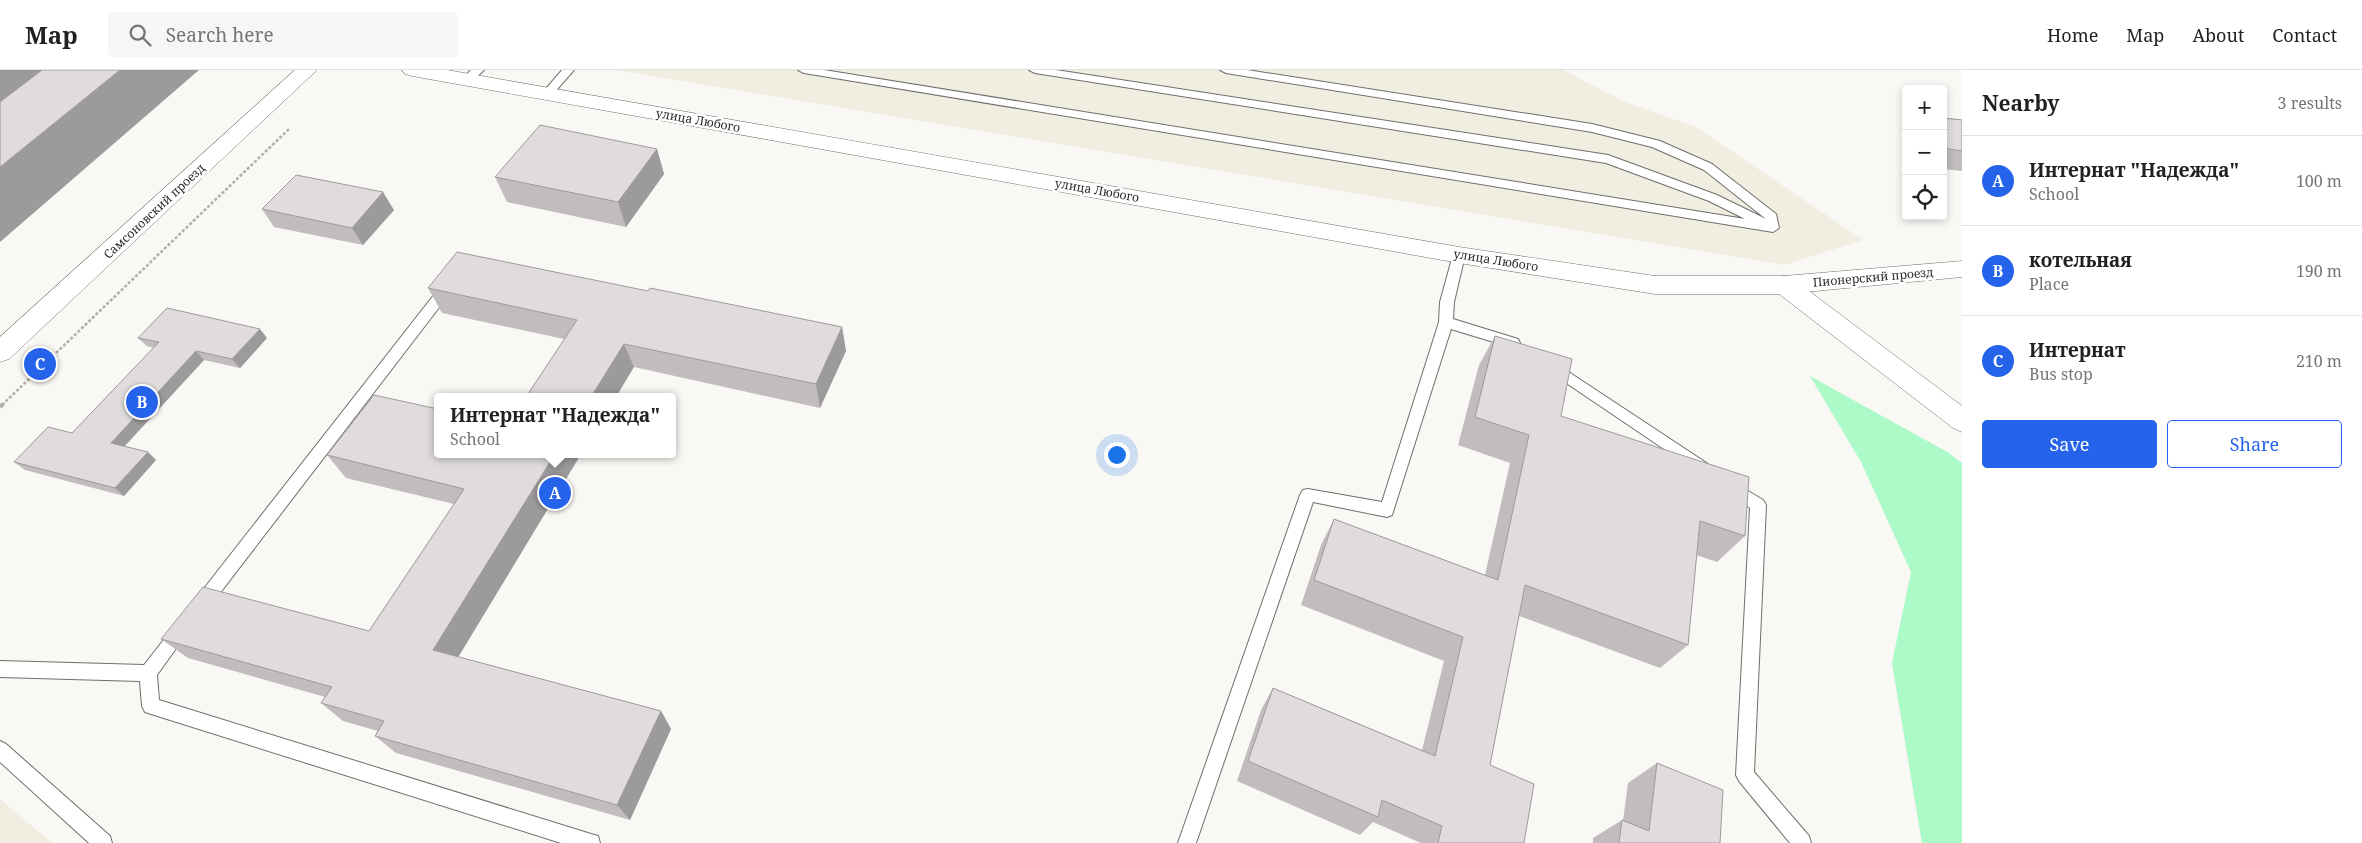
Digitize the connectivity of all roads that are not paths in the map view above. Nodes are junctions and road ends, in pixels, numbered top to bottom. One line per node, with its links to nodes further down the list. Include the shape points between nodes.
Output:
1 (307, 70): 15 (street, Самсоновский проезд)
2 (412, 70): 7 (street, улица Любого)
3 (568, 70): 8 (lane)
4 (804, 70): 9 (lane)
5 (1035, 70): 9 (lane, via 1608,159 1713,198)
6 (1226, 70): 9 (lane, via 1592,128 1656,144 1708,167 1772,217)
7 (473, 75): 8 (street, улица Любого)
8 (548, 93): 10 (street, улица Любого)
9 (1772, 228)
10 (1458, 255): 13 (street, улица Любого, via 1655,285); 14 (lane, via 1447,302)
11 (1962, 269): 13 (street, Пионерский проезд)
12 (452, 281): 18 (lane)
13 (1784, 285): 16 (street)
14 (1446, 322): 22 (lane, via 1387,510 1308,495); 23 (lane, via 1521,346 1758,505 1745,775)
15 (0, 352)
16 (1962, 421)
17 (0, 669): 18 (lane)
18 (148, 673): 21 (lane, via 151,706)
19 (0, 750): 20 (lane)
20 (104, 843)
21 (591, 843)
22 (1187, 843)
23 (1802, 843)

